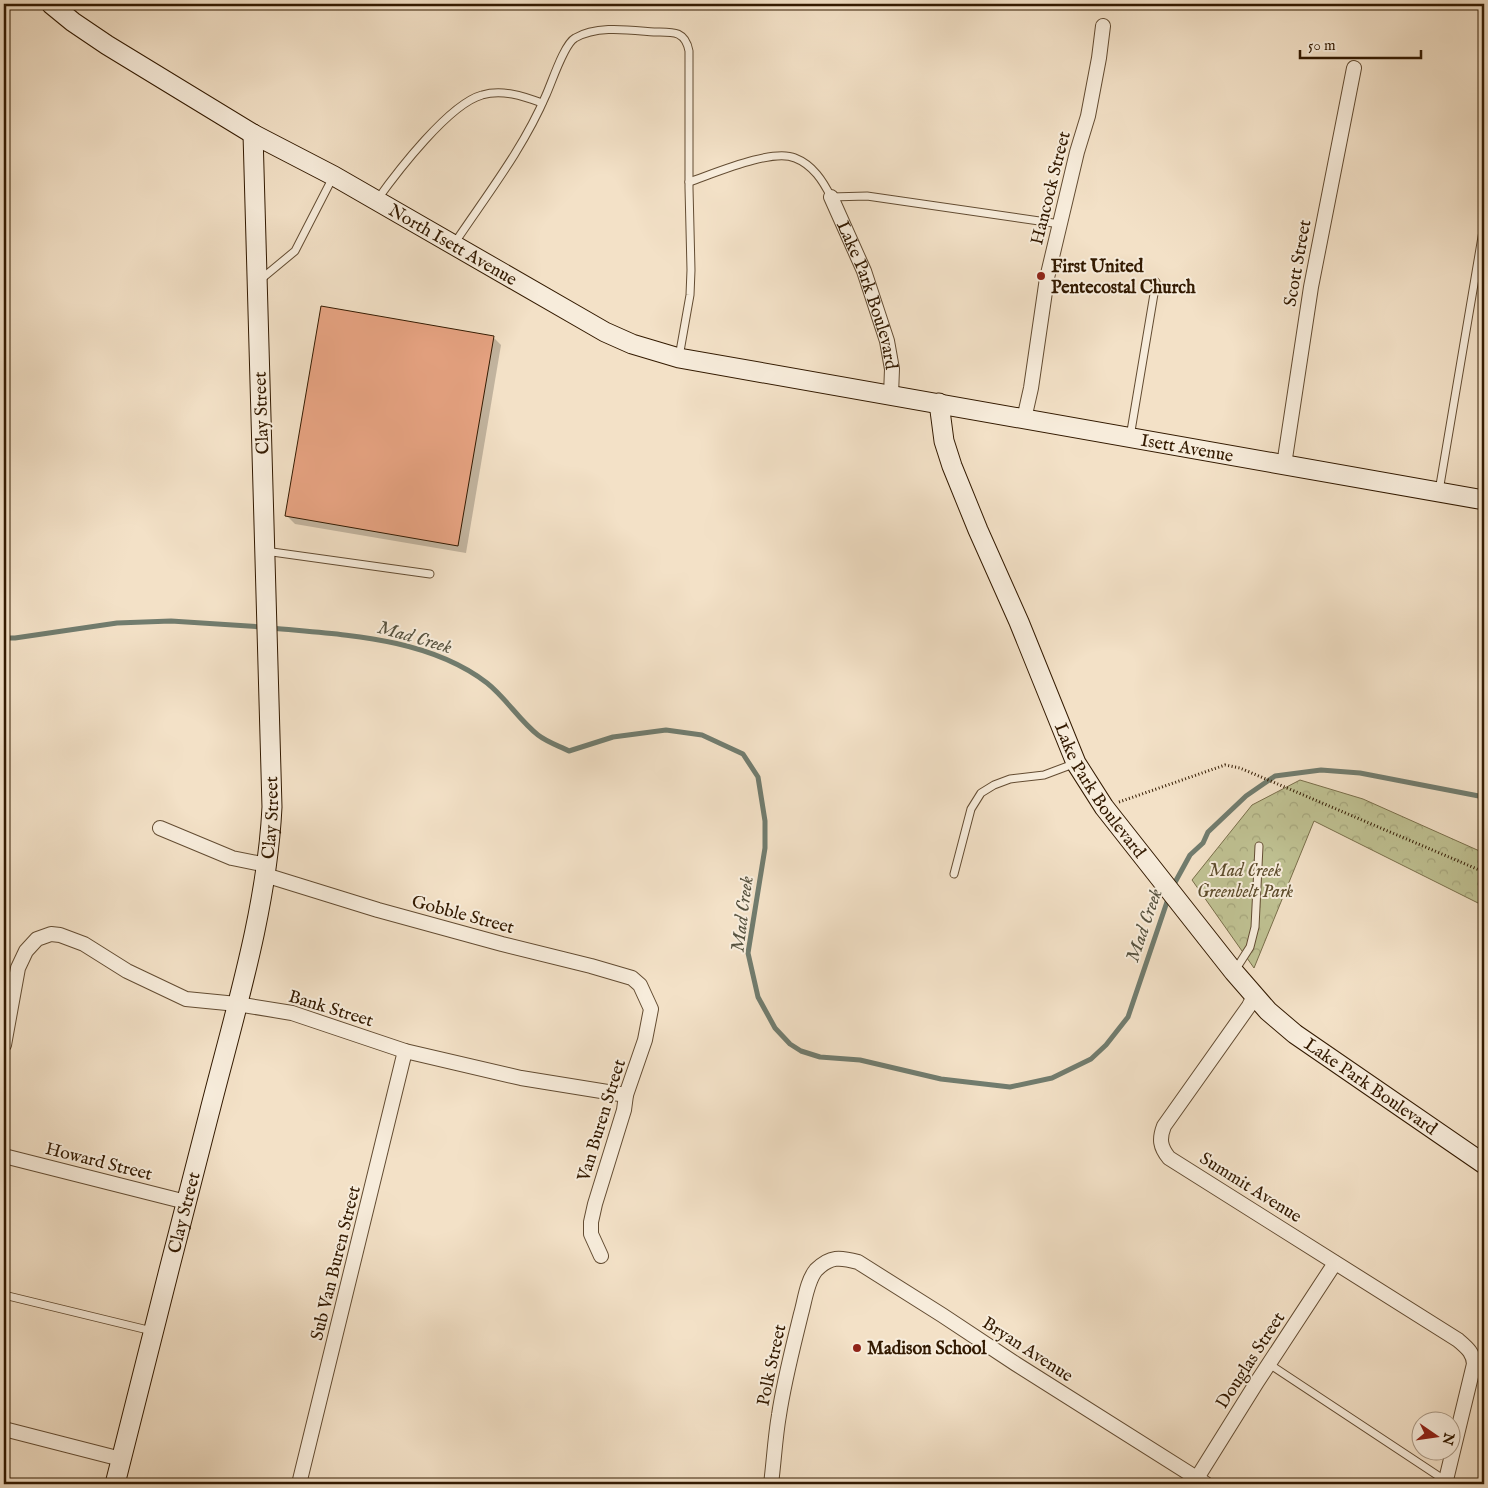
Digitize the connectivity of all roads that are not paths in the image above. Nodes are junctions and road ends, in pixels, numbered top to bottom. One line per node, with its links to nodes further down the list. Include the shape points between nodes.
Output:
1 (51, 4): 5 (street, North Isett Avenue, via 107,45)
2 (1103, 26): 10 (street, Hancock Street, via 1088,116)
3 (1354, 68): 20 (street, Scott Street, via 1311,287)
4 (542, 103): 7 (lane, via 562,55 573,39 588,32 601,31 680,34 689,51); 9 (lane, via 506,93 483,94 469,100 440,125 403,165); 12 (lane, via 520,145)
5 (253, 134): 6 (street, North Isett Avenue); 13 (street, Clay Street)
6 (334, 176): 9 (street, North Isett Avenue); 13 (lane, via 296,251)
7 (689, 182): 8 (lane, via 759,158 793,157 815,172); 15 (lane, via 692,270)
8 (831, 197): 10 (lane, via 867,196); 16 (street, Lake Park Boulevard, via 864,271 887,341 892,369)
9 (377, 201): 12 (street, North Isett Avenue)
10 (1060, 224): 18 (street, Hancock Street, via 1047,278)
11 (1484, 225): 21 (lane)
12 (454, 245): 15 (street, North Isett Avenue, via 605,332)
13 (258, 282): 23 (street, Clay Street)
14 (1156, 282): 19 (lane)
15 (679, 358): 16 (street, North Isett Avenue)
16 (891, 395): 17 (street, Isett Avenue)
17 (940, 403): 18 (street, Isett Avenue); 25 (street, Lake Park Boulevard, via 944,441 952,466)
18 (1024, 419): 19 (street, Isett Avenue)
19 (1130, 438): 20 (street, Isett Avenue)
20 (1284, 465): 21 (street, Isett Avenue)
21 (1439, 492): 22 (street, Isett Avenue)
22 (1484, 500)
23 (265, 551): 24 (lane); 28 (street, Clay Street, via 272,808)
24 (430, 574)
25 (1076, 763): 29 (lane, via 1044,774 1010,779 981,793 971,809); 30 (street, Lake Park Boulevard, via 1104,807)
26 (160, 828): 28 (street, Gobble Street)
27 (1259, 846): 30 (lane, via 1254,927 1250,947)
28 (266, 870): 31 (street, Gobble Street, via 378,910 632,978); 33 (street, Clay Street)
29 (954, 874)
30 (1234, 972): 32 (street, Lake Park Boulevard)
31 (646, 995): 36 (street, Van Buren Street, via 651,1008 650,1021)
32 (1254, 996): 38 (street, Lake Park Boulevard, via 1294,1034); 42 (street, Summit Avenue, via 1164,1126 1160,1136 1162,1149 1169,1158)
33 (237, 1004): 34 (street, Bank Street, via 186,999 127,971 84,944 51,934 37,939 26,951 18,968); 35 (street, Bank Street, via 292,1012); 39 (street, Clay Street)
34 (4, 1044)
35 (406, 1051): 36 (street, Bank Street, via 521,1078); 51 (street, Sub Van Buren Street)
36 (626, 1095): 40 (street, Van Buren Street, via 591,1222 591,1234)
37 (4, 1156): 39 (street, Howard Street)
38 (1484, 1164)
39 (186, 1202): 44 (street, Clay Street)
40 (601, 1256)
41 (826, 1262): 48 (street, Bryan Avenue, via 833,1258 858,1262); 52 (street, Polk Street, via 815,1272 808,1286 789,1362)
42 (1335, 1263): 45 (street, Douglas Street); 49 (street, Summit Avenue, via 1458,1340 1473,1356 1474,1364)
43 (4, 1295): 44 (lane)
44 (154, 1331): 47 (street, Clay Street)
45 (1269, 1364): 48 (street, Douglas Street); 49 (lane)
46 (4, 1429): 47 (street)
47 (121, 1459): 50 (street, Clay Street)
48 (1202, 1481)
49 (1445, 1482)
50 (115, 1484)
51 (299, 1484)
52 (771, 1484)

